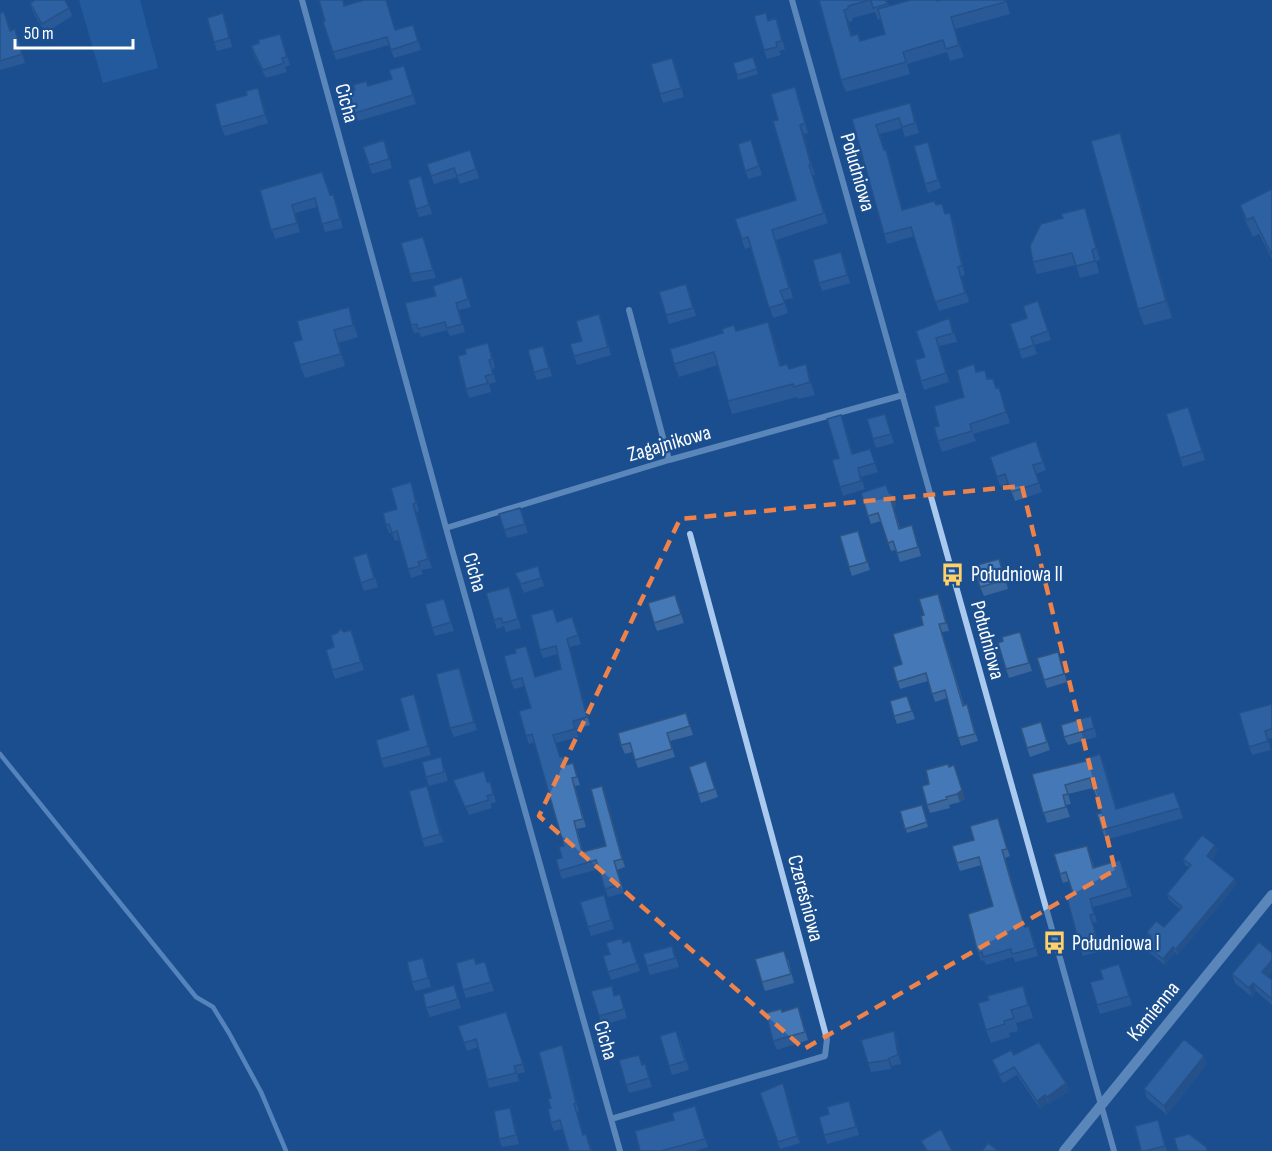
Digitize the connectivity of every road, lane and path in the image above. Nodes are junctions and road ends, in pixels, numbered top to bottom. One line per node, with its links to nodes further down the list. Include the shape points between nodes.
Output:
1 (302, 0): 6 (street, Cicha)
2 (792, 0): 4 (street, Południowa)
3 (629, 310): 5 (street)
4 (903, 395): 5 (street, Zagajnikowa); 9 (street, Południowa)
5 (669, 460): 6 (street, Zagajnikowa)
6 (446, 528): 10 (street, Cicha)
7 (690, 534): 10 (street, Czereśniowa, via 827,1049 825,1056)
8 (1272, 895): 9 (street, Kamienna)
9 (1101, 1106): 12 (street, Kamienna); 13 (street, Południowa)
10 (611, 1119): 11 (street, Cicha)
11 (620, 1151)
12 (1064, 1151)
13 (1114, 1151)

